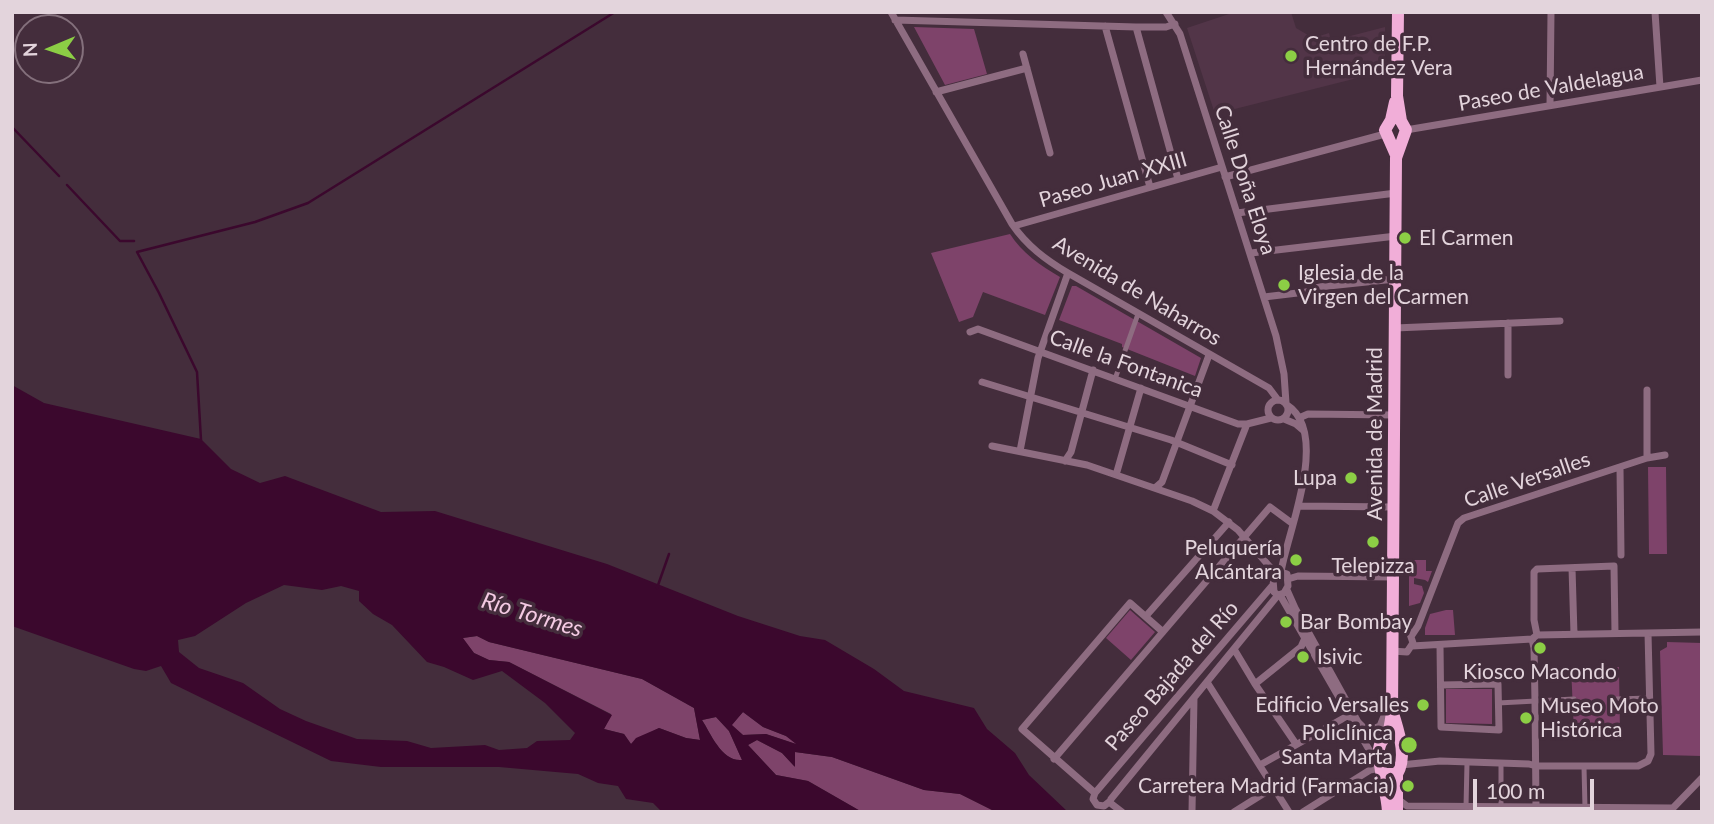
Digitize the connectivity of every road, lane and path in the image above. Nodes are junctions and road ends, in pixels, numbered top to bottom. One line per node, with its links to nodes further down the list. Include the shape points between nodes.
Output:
1 (891, 12): 6 (street, Avenida de Naharros)
2 (1166, 12): 7 (street, Calle Doña Eloya)
3 (1398, 12): 16 (highway)
4 (1551, 12): 15 (street)
5 (1655, 12): 13 (street)
6 (895, 20): 8 (street); 14 (street, Avenida de Naharros)
7 (1175, 24): 9 (street); 18 (street, Calle Doña Eloya)
8 (1105, 26): 9 (street); 21 (street)
9 (1136, 27): 20 (street)
10 (1023, 54): 11 (street)
11 (1027, 68): 14 (street); 17 (street)
12 (1702, 80): 13 (street, Paseo de Valdelagua)
13 (1660, 87): 15 (street, Paseo de Valdelagua)
14 (936, 92): 24 (street, Avenida de Naharros)
15 (1550, 105): 16 (street, Paseo de Valdelagua)
16 (1396, 131): 19 (street); 22 (highway, Avenida de Madrid)
17 (1050, 153)
18 (1222, 166): 19 (street, Calle Doña Eloya); 20 (street, Paseo Juan XXIII)
19 (1225, 177): 23 (street, Calle Doña Eloya)
20 (1178, 179): 21 (street, Paseo Juan XXIII)
21 (1150, 187): 24 (street, Paseo Juan XXIII)
22 (1396, 193): 23 (street); 25 (highway, Avenida de Madrid)
23 (1237, 213): 26 (street, Calle Doña Eloya)
24 (1014, 226): 27 (street, Avenida de Naharros, via 1026,243)
25 (1396, 236): 26 (street); 28 (highway, Avenida de Madrid)
26 (1251, 253): 29 (street, Calle Doña Eloya)
27 (1068, 273): 30 (street, Avenida de Naharros); 35 (street)
28 (1395, 279): 29 (street); 33 (highway, Avenida de Madrid)
29 (1264, 297): 45 (street, Calle Doña Eloya, via 1284,374)
30 (1138, 314): 36 (street, Avenida de Naharros); 39 (street)
31 (1560, 321): 32 (street)
32 (1508, 323): 33 (street); 38 (street)
33 (1395, 328): 49 (highway, Avenida de Madrid)
34 (970, 332): 35 (street, Calle la Fontanica, via 978,329)
35 (1041, 351): 37 (street, Calle la Fontanica); 44 (street)
36 (1209, 355): 41 (street, Avenida de Naharros); 47 (street)
37 (1093, 370): 39 (street, Calle la Fontanica); 48 (street)
38 (1508, 375)
39 (1115, 379): 42 (street, Calle la Fontanica)
40 (982, 382): 44 (street)
41 (1262, 384): 45 (street, Avenida de Naharros); 46 (street)
42 (1141, 388): 47 (street, Calle la Fontanica); 54 (street)
43 (1647, 390): 60 (street)
44 (1030, 397): 48 (street); 58 (street)
45 (1284, 403): 46 (street); 51 (street, Avenida de Naharros); 52 (street, via 1288,413)
46 (1270, 404): 50 (street)
47 (1190, 407): 53 (street, Calle la Fontanica); 56 (street)
48 (1081, 411): 54 (street); 61 (street)
49 (1394, 415): 51 (street, via 1308,414); 67 (highway, Avenida de Madrid)
50 (1271, 418): 52 (street); 53 (street, Calle la Fontanica)
51 (1299, 418): 55 (street, Avenida de Naharros)
52 (1284, 419): 55 (street)
53 (1247, 424): 62 (street)
54 (1130, 427): 56 (street); 64 (street)
55 (1303, 431): 66 (street, Avenida de Naharros, via 1305,471)
56 (1176, 443): 62 (street); 65 (street, via 1162,482)
57 (992, 446): 58 (street)
58 (1020, 451): 61 (street)
59 (1665, 455): 60 (street, Calle Versalles)
60 (1647, 458): 63 (street, Calle Versalles)
61 (1065, 461): 64 (street)
62 (1232, 466): 68 (street)
63 (1620, 467): 72 (street); 81 (street, Calle Versalles, via 1464,518 1458,523)
64 (1116, 475): 65 (street)
65 (1154, 488): 68 (street)
66 (1299, 506): 67 (street); 70 (street, Avenida de Naharros)
67 (1394, 507): 75 (highway, Avenida de Madrid)
68 (1213, 510): 69 (street)
69 (1228, 522): 71 (street); 80 (street)
70 (1293, 524): 71 (street, via 1270,507); 74 (street, Avenida de Naharros)
71 (1246, 537): 74 (street); 83 (street)
72 (1621, 555)
73 (1572, 568): 85 (street, via 1614,566); 87 (street); 89 (street, via 1534,572)
74 (1278, 573): 76 (street, via 1287,574); 77 (street, Avenida de Naharros)
75 (1393, 577): 76 (street); 82 (highway, Avenida de Madrid)
76 (1288, 579): 78 (street)
77 (1272, 586): 79 (street); 121 (street, Paseo Bajada del Río)
78 (1287, 590): 79 (street, Paseo Bajada del Río); 106 (street)
79 (1279, 595): 90 (street); 92 (street, Paseo Bajada del Río)
80 (1146, 616): 83 (street); 111 (street, via 1129,603 1022,729)
81 (1421, 618): 82 (street); 88 (street, Calle Versalles)
82 (1398, 627): 88 (street); 94 (highway, Avenida de Madrid)
83 (1163, 632): 111 (street)
84 (1702, 632): 86 (street)
85 (1615, 633): 86 (street); 87 (street)
86 (1648, 633): 101 (street)
87 (1574, 634): 89 (street)
88 (1412, 635): 93 (street)
89 (1534, 637): 91 (street); 103 (street)
90 (1306, 638): 97 (street); 106 (street)
91 (1440, 645): 93 (street); 98 (street)
92 (1234, 649): 96 (street, Paseo Bajada del Río); 97 (street)
93 (1409, 649): 94 (street); 95 (street)
94 (1392, 651): 95 (highway, Avenida de Madrid)
95 (1392, 680): 105 (highway, Avenida de Madrid); 107 (street, via 1385,720 1375,728)
96 (1207, 682): 99 (street, Paseo Bajada del Río); 114 (street)
97 (1255, 684): 110 (street)
98 (1441, 685): 104 (street, via 1498,684); 104 (street, via 1441,727 1499,730)
99 (1194, 698): 122 (street, Paseo Bajada del Río); 132 (street)
100 (1574, 699): 103 (street)
101 (1649, 699): 102 (street); 116 (street, via 1648,761 1638,766)
102 (1617, 700)
103 (1535, 701): 104 (street); 115 (street)
104 (1498, 703)
105 (1392, 712): 108 (highway, Avenida de Madrid); 109 (highway, Avenida de Madrid)
106 (1350, 715): 107 (street); 110 (street); 117 (street)
107 (1364, 728): 108 (street)
108 (1385, 736): 109 (highway, via 1393,735); 117 (highway, Avenida de Madrid, via 1379,749)
109 (1401, 742): 118 (highway, Avenida de Madrid)
110 (1296, 744): 114 (street)
111 (1054, 759): 121 (street)
112 (1467, 763): 113 (street); 118 (street, via 1440,761); 124 (street)
113 (1501, 763): 115 (street); 125 (street)
114 (1260, 765): 120 (street)
115 (1536, 766): 116 (street); 126 (street)
116 (1584, 766): 127 (street)
117 (1380, 769): 118 (highway, via 1385,774); 123 (highway); 135 (street, via 1370,770)
118 (1399, 769): 123 (highway)
119 (1702, 778): 130 (street)
120 (1274, 787): 133 (street); 134 (street)
121 (1096, 791): 122 (street, via 1107,790); 122 (street, via 1093,799 1097,805)
122 (1110, 801): 131 (street)
123 (1391, 803): 128 (street); 136 (street); 137 (highway)
124 (1466, 807): 125 (street); 128 (street)
125 (1501, 807): 129 (street)
126 (1536, 807): 127 (street); 129 (street)
127 (1584, 808): 130 (street)
128 (1438, 809)
129 (1515, 810)
130 (1668, 810)
131 (1122, 812)
132 (1192, 812)
133 (1234, 812)
134 (1289, 812)
135 (1303, 812)
136 (1380, 812)
137 (1397, 812)

